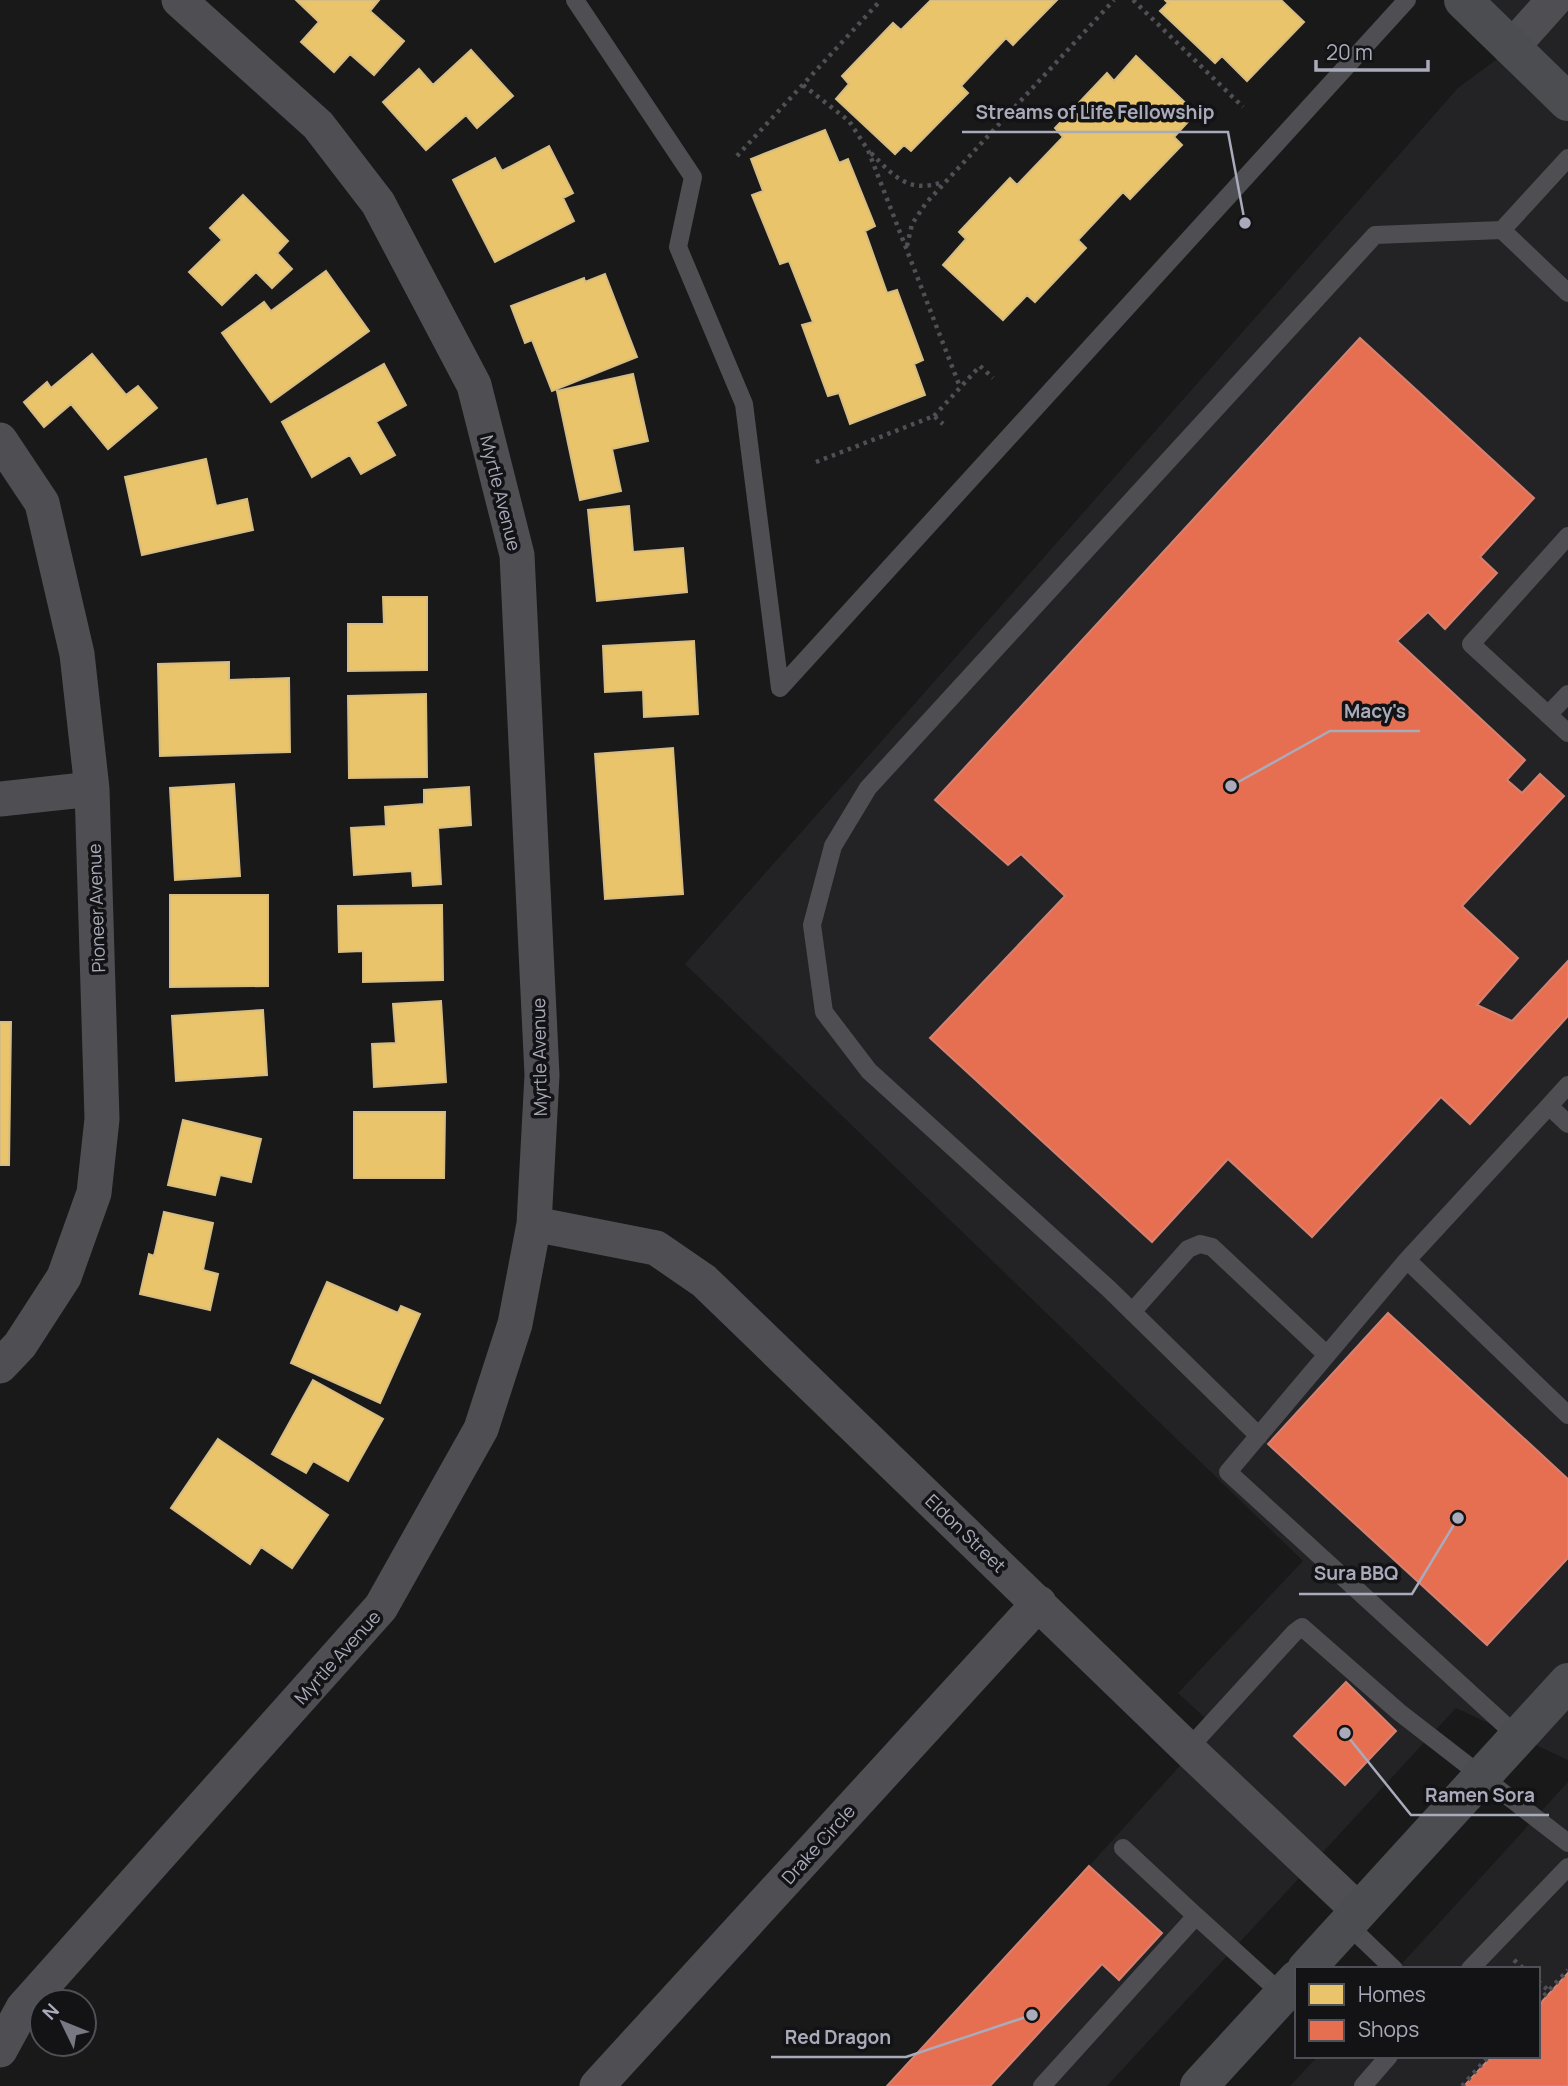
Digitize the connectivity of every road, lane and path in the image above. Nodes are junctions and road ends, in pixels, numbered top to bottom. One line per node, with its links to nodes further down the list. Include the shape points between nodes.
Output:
1 (179, 0): 35 (street, Myrtle Avenue, via 326,135 378,203 474,385 517,555 542,1075)
2 (575, 0): 6 (lane, via 693,177 678,247 744,404 780,688)
3 (881, 0): 10 (path)
4 (1114, 0): 16 (path)
5 (1133, 0): 12 (path)
6 (1407, 0)
7 (1462, 0): 9 (main road)
8 (1554, 0): 9 (street)
9 (1513, 47): 11 (main road)
10 (803, 85): 13 (path, via 849,121); 14 (path)
11 (1568, 102)
12 (1243, 107)
13 (868, 150): 16 (path, via 902,181 916,187); 18 (path)
14 (737, 156)
15 (1568, 158): 17 (lane)
16 (944, 182): 18 (path, via 912,224)
17 (1502, 230): 19 (lane); 37 (lane, via 1375,235 868,788 833,846 812,925 824,1012 869,1071)
18 (907, 250): 21 (path)
19 (1568, 293)
20 (993, 378): 21 (path, via 979,366)
21 (960, 387): 22 (path)
22 (934, 416): 23 (path); 25 (path)
23 (943, 424)
24 (0, 440): 30 (street, Pioneer Avenue, via 42,503 77,654)
25 (816, 462)
26 (1568, 537): 28 (lane, via 1471,644)
27 (1568, 694): 28 (lane)
28 (1548, 715): 29 (lane)
29 (1568, 733)
30 (92, 789): 31 (street); 39 (street, Pioneer Avenue, via 102,1119 94,1193 64,1277 20,1345)
31 (0, 799)
32 (1568, 1086): 33 (lane)
33 (1549, 1107): 34 (lane); 36 (lane)
34 (1568, 1124)
35 (534, 1224): 42 (street, Eldon Street, via 656,1248 704,1281); 60 (street, Myrtle Avenue, via 516,1324 481,1429 382,1607 23,2008)
36 (1407, 1260): 38 (lane); 40 (lane)
37 (1132, 1312): 38 (lane, via 1188,1249 1200,1244 1212,1247); 41 (lane)
38 (1327, 1355): 41 (lane)
39 (0, 1366)
40 (1568, 1415)
41 (1259, 1436): 44 (lane, via 1228,1472)
42 (1038, 1603): 45 (street, Eldon Street); 64 (street, Drake Circle)
43 (1563, 1696): 44 (main road)
44 (1518, 1737): 46 (main road)
45 (1188, 1749): 46 (lane, via 1302,1627 1399,1712); 51 (street, Eldon Street)
46 (1483, 1775): 47 (lane); 51 (main road)
47 (1568, 1843)
48 (1123, 1848): 50 (lane)
49 (1568, 1867): 54 (lane)
50 (1196, 1916): 56 (lane); 65 (lane)
51 (1353, 1917): 52 (main road); 53 (lane)
52 (1308, 1967)
53 (1392, 1967)
54 (1471, 1967)
55 (1568, 1970): 58 (path)
56 (1295, 1981): 66 (main road)
57 (1540, 1983): 58 (path)
58 (1549, 1991): 59 (path)
59 (1540, 2000)
60 (0, 2050)
61 (1388, 2058): 63 (lane)
62 (1487, 2058): 67 (path)
63 (1374, 2082)
64 (597, 2086)
65 (1042, 2086)
66 (1199, 2086)
67 (1462, 2086)

